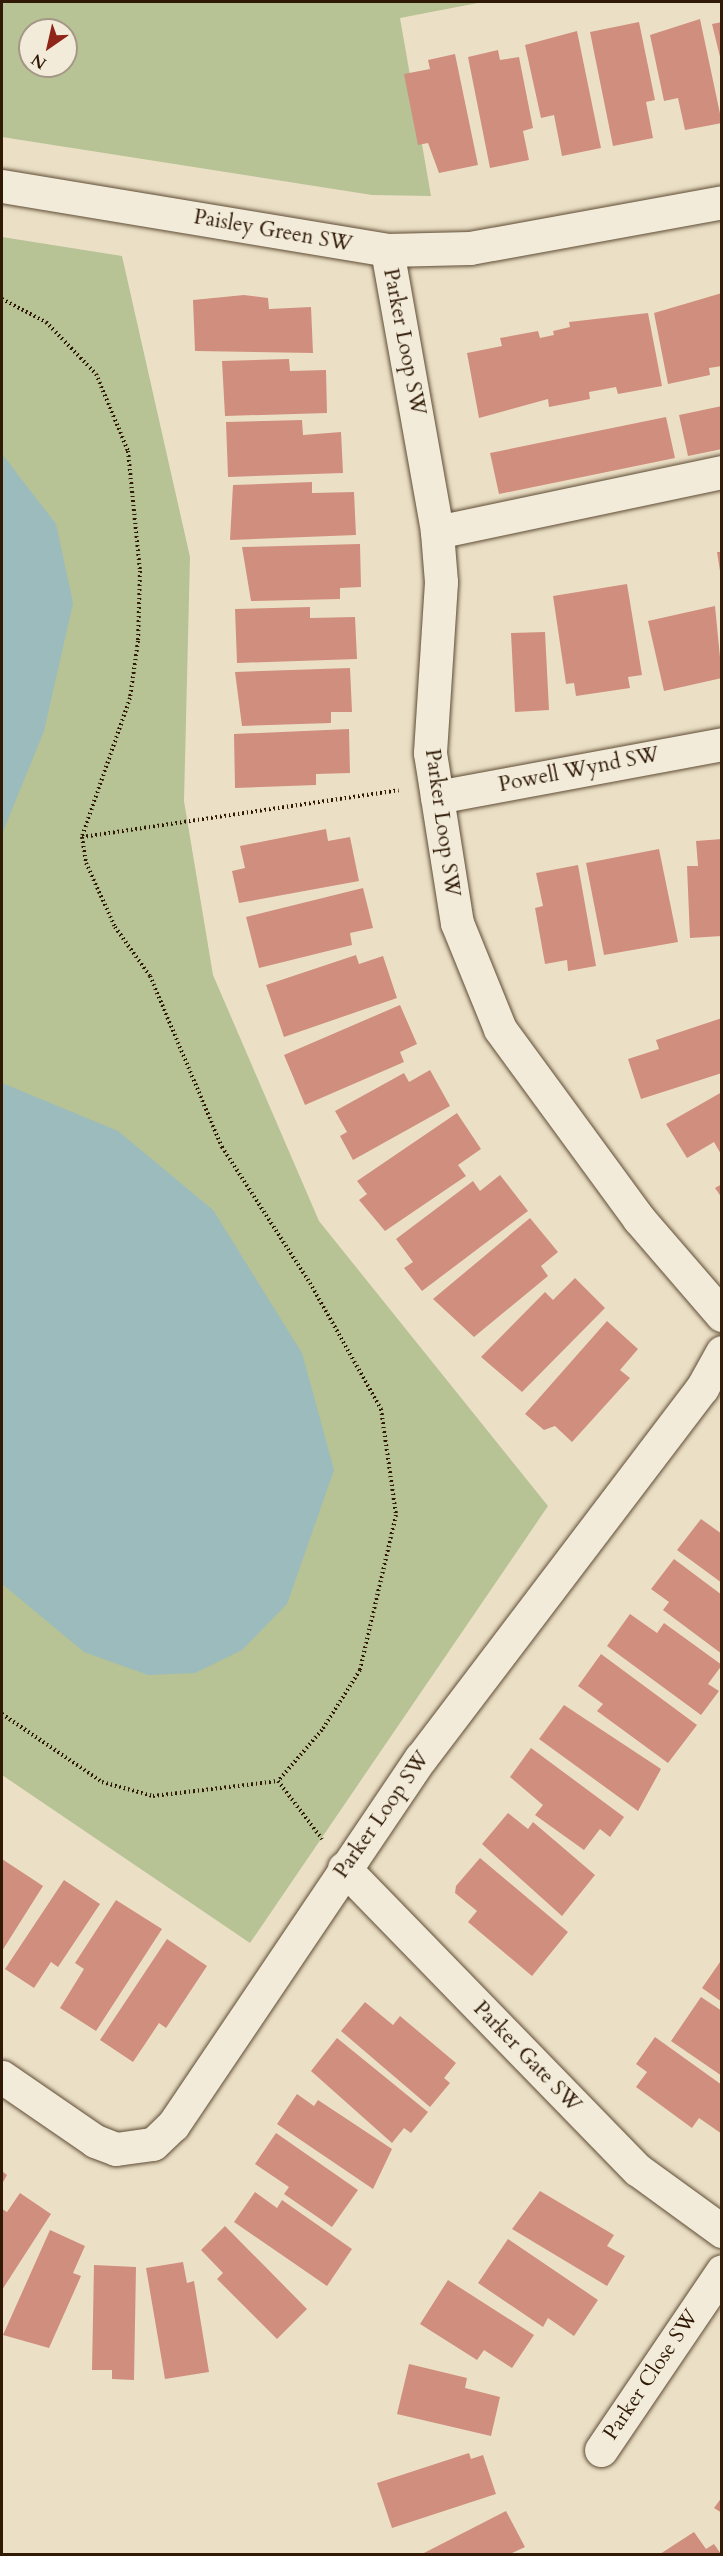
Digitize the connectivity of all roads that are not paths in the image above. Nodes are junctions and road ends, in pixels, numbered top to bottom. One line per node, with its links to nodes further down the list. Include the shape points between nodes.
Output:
1 (2, 186): 3 (street, Paisley Green SW)
2 (722, 202): 3 (street, Paisley Green SW, via 470,248)
3 (387, 250): 5 (street, Parker Loop SW)
4 (722, 472): 5 (street)
5 (437, 531): 7 (street, Parker Loop SW, via 439,627 429,711)
6 (722, 744): 7 (street, Powell Wynd SW)
7 (437, 797): 8 (street, Parker Loop SW, via 457,923 500,1029 639,1219)
8 (722, 1316)
9 (722, 1352): 10 (street, Parker Loop SW, via 702,1388 421,1758)
10 (344, 1868): 11 (street, Parker Loop SW, via 173,2125 153,2144 135,2150 95,2141); 12 (street, Parker Gate SW, via 638,2170)
11 (2, 2077)
12 (722, 2231)
13 (722, 2271): 14 (street, Parker Close SW)
14 (601, 2450)

